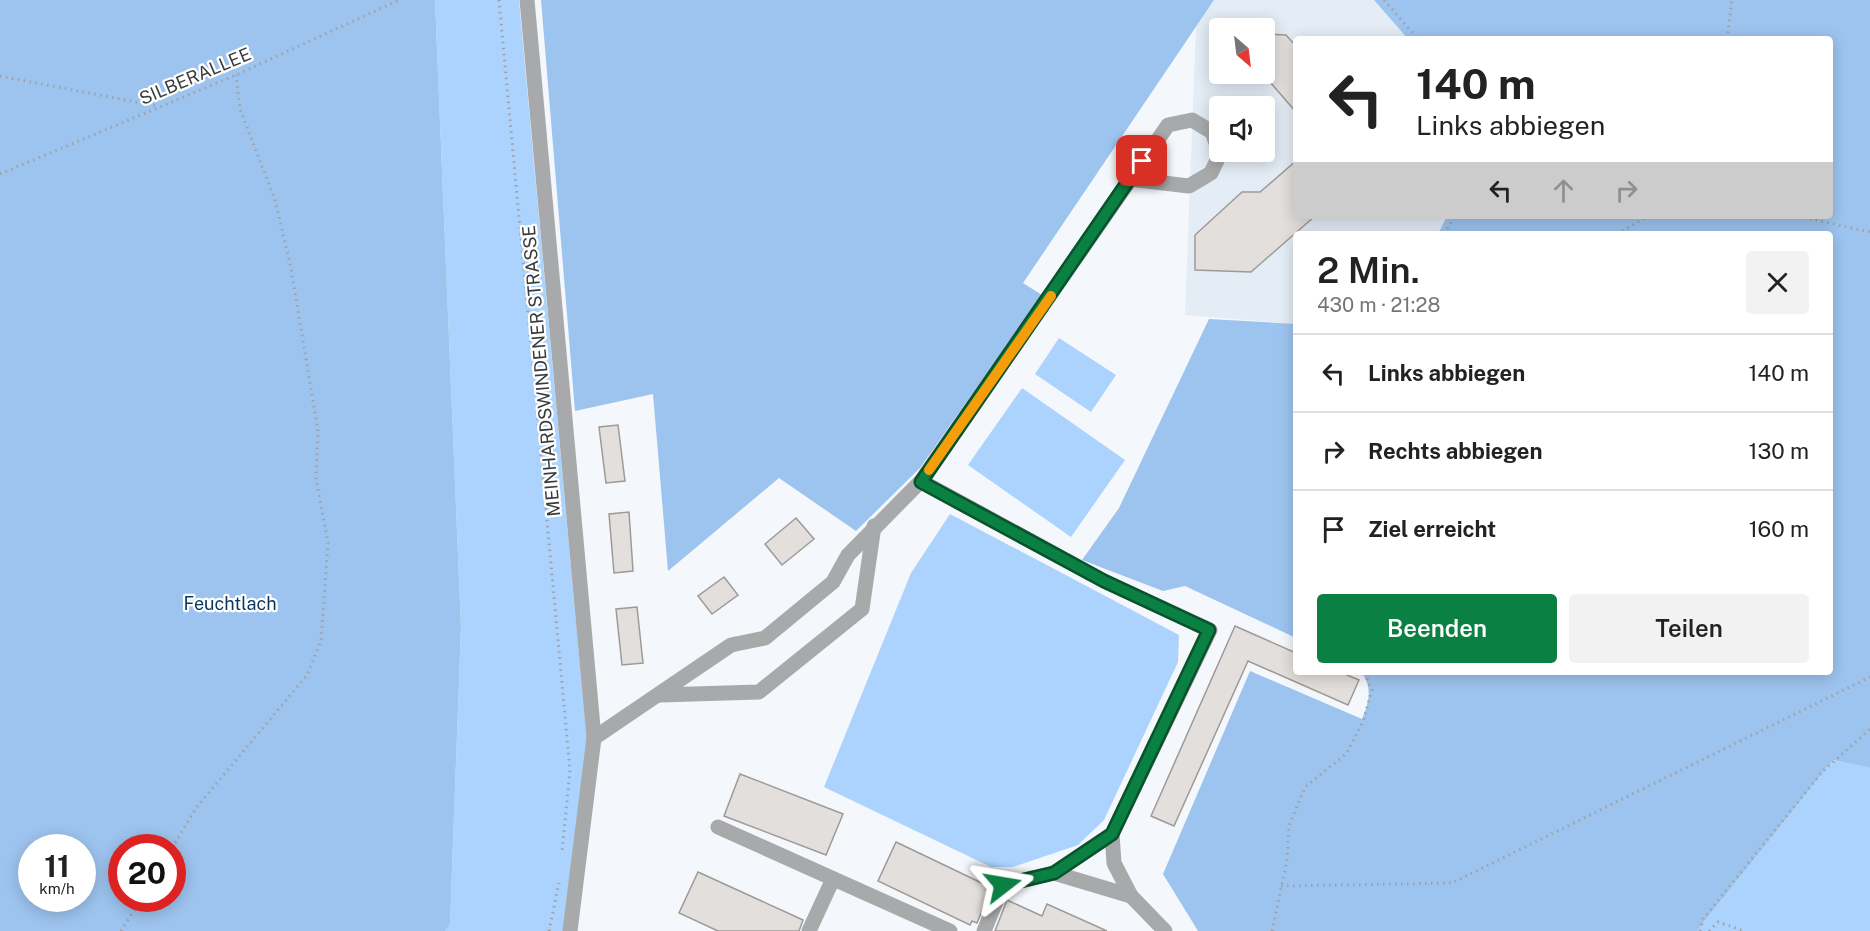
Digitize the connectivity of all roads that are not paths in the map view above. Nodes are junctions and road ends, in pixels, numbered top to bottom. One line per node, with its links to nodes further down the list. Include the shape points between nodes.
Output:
1 (527, 0): 6 (street, MEINHARDSWINDENER STRASSE)
2 (1129, 179): 2 (street, via 1189,186 1211,173 1220,153 1212,132 1192,120 1168,124); 3 (street)
3 (921, 482): 4 (street); 8 (street, via 1104,581 1209,630)
4 (874, 525): 5 (street, via 848,555 833,582 765,638 731,645); 5 (street, via 861,609 759,692)
5 (660, 695): 6 (street)
6 (594, 738): 12 (street, MEINHARDSWINDENER STRASSE)
7 (718, 828): 10 (street)
8 (1112, 834): 9 (street); 11 (street, via 1113,863)
9 (1054, 873): 11 (street); 15 (street, via 1003,885)
10 (833, 879): 13 (street); 14 (street)
11 (1131, 896): 16 (street)
12 (570, 931)
13 (809, 931)
14 (950, 931)
15 (984, 931)
16 (1165, 931)

